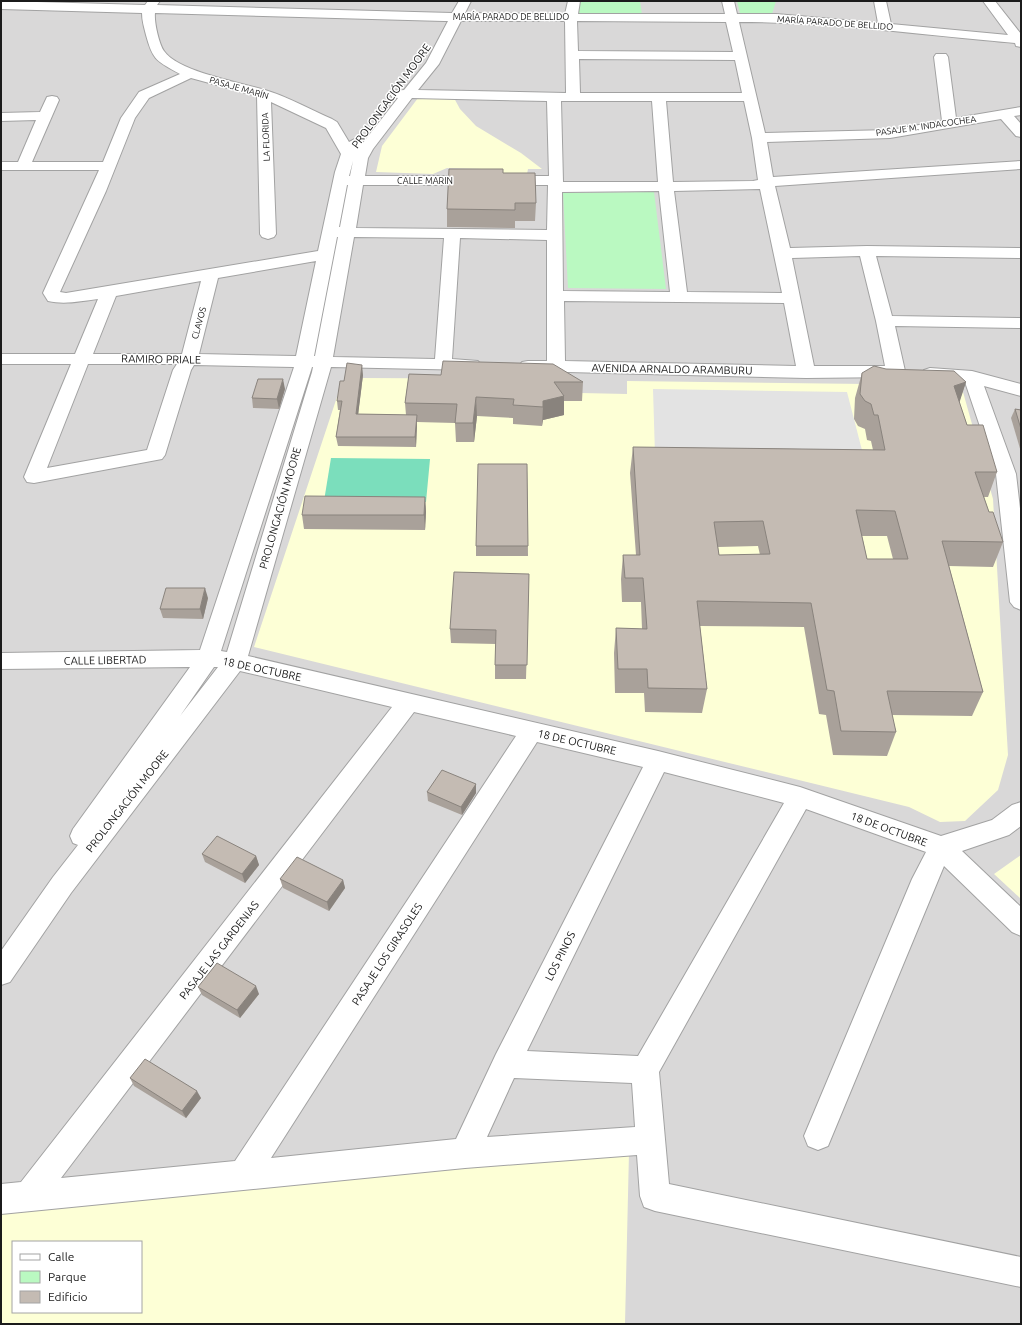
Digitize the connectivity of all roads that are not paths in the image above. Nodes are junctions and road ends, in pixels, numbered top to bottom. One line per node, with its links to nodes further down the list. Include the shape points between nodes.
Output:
1 (377, 1): 9 (street)
2 (574, 1): 10 (street)
3 (728, 1): 11 (street)
4 (880, 1): 12 (street)
5 (988, 1): 13 (street)
6 (1, 5): 7 (street, MARÍA PARADO DE BELLIDO)
7 (152, 5): 9 (street, MARÍA PARADO DE BELLIDO); 17 (street, PASAJE MARÍN, via 148,20 157,52 165,60)
8 (455, 9): 9 (street, MARÍA PARADO DE BELLIDO); 10 (street, MARÍA PARADO DE BELLIDO); 19 (street, PROLONGACIÓN MOORE, via 432,64)
9 (370, 16)
10 (571, 17): 11 (street, MARÍA PARADO DE BELLIDO, via 646,12); 14 (street)
11 (732, 18): 12 (street, MARÍA PARADO DE BELLIDO, via 777,12); 15 (street)
12 (885, 27): 13 (street, MARÍA PARADO DE BELLIDO)
13 (1020, 41)
14 (572, 55): 15 (street); 21 (street)
15 (741, 56): 23 (street)
16 (940, 57): 29 (street)
17 (190, 74): 18 (street, PASAJE MARÍN); 36 (street, via 144,95 128,118)
18 (264, 94): 32 (street, PASAJE MARÍN, via 332,125); 42 (street, LA FLORIDA)
19 (401, 94): 20 (street); 32 (street, PROLONGACIÓN MOORE, via 366,148)
20 (554, 97): 21 (street); 39 (street)
21 (573, 97): 22 (street)
22 (659, 97): 23 (street); 40 (street)
23 (749, 97): 31 (street)
24 (52, 100): 27 (street)
25 (1021, 111): 26 (street, PASAJE M. INDACOCHEA)
26 (1005, 115): 29 (street, PASAJE M. INDACOCHEA); 30 (street)
27 (45, 116): 28 (street); 35 (street)
28 (1, 117)
29 (950, 124): 31 (street, PASAJE M. INDACOCHEA, via 890,134)
30 (1021, 133)
31 (759, 138): 38 (street)
32 (354, 156): 37 (street, PROLONGACIÓN MOORE)
33 (1021, 165): 38 (street, CALLE MARIN)
34 (1, 166): 35 (street)
35 (24, 166): 36 (street)
36 (108, 166): 50 (street, via 51,293 54,297 66,298)
37 (349, 181): 39 (street, CALLE MARIN); 41 (street, PROLONGACIÓN MOORE)
38 (766, 182): 40 (street, CALLE MARIN, via 755,186); 46 (street)
39 (556, 183): 40 (street, CALLE MARIN); 44 (street)
40 (666, 186): 52 (street)
41 (338, 232): 43 (street); 48 (street, PROLONGACIÓN MOORE); 63 (street, PROLONGACIÓN MOORE)
42 (268, 234)
43 (452, 234): 44 (street); 58 (street)
44 (555, 235): 51 (street)
45 (867, 251): 46 (street); 47 (street); 54 (street)
46 (783, 253): 53 (street)
47 (1021, 254)
48 (324, 255): 49 (street); 63 (street, PROLONGACIÓN MOORE)
49 (211, 275): 50 (street); 59 (street, CLAVOS)
50 (109, 292): 57 (street)
51 (556, 296): 52 (street); 62 (street)
52 (679, 297): 53 (street)
53 (792, 298): 66 (street)
54 (885, 321): 55 (street); 65 (street)
55 (1021, 322)
56 (1, 359): 57 (street, RAMIRO PRIALE)
57 (79, 364): 59 (street, RAMIRO PRIALE); 59 (street, CLAVOS, via 34,477 155,455); 64 (street, RAMIRO PRIALE)
58 (443, 364): 60 (street); 63 (street)
59 (186, 365): 63 (street, RAMIRO PRIALE)
60 (488, 365)
61 (511, 366): 62 (street, AVENIDA ARNALDO ARAMBURU)
62 (556, 366): 66 (street, AVENIDA ARNALDO ARAMBURU)
63 (312, 367): 70 (street, PROLONGACIÓN MOORE); 72 (street, PROLONGACIÓN MOORE)
64 (1, 370)
65 (895, 371): 66 (street, AVENIDA ARNALDO ARAMBURU); 67 (street, AVENIDA ARNALDO ARAMBURU)
66 (806, 372)
67 (972, 377): 68 (street, AVENIDA ARNALDO ARAMBURU); 69 (street, via 1006,474)
68 (1021, 390)
69 (1021, 602)
70 (208, 658): 71 (street, CALLE LIBERTAD); 72 (street, 18 DE OCTUBRE); 80 (street, PROLONGACIÓN MOORE)
71 (1, 661)
72 (235, 661): 73 (street, 18 DE OCTUBRE); 81 (street, PROLONGACIÓN MOORE, via 62,885)
73 (409, 702): 74 (street, 18 DE OCTUBRE); 88 (street, PASAJE LAS GARDENIAS)
74 (531, 732): 75 (street, 18 DE OCTUBRE); 87 (street, PASAJE LOS GIRASOLES)
75 (658, 761): 76 (street, 18 DE OCTUBRE); 82 (street, LOS PINOS)
76 (800, 797): 78 (street, 18 DE OCTUBRE); 83 (street)
77 (1021, 812): 78 (street, via 1000,828)
78 (941, 847): 79 (street); 84 (street, via 925,879)
79 (1021, 924)
80 (1, 949)
81 (1, 973)
82 (506, 1064): 83 (street); 86 (street, LOS PINOS)
83 (645, 1070): 85 (street)
84 (818, 1136)
85 (650, 1140): 86 (street); 89 (street, via 655,1196)
86 (465, 1153): 87 (street)
87 (243, 1175): 88 (street)
88 (15, 1198)
89 (1021, 1272)

